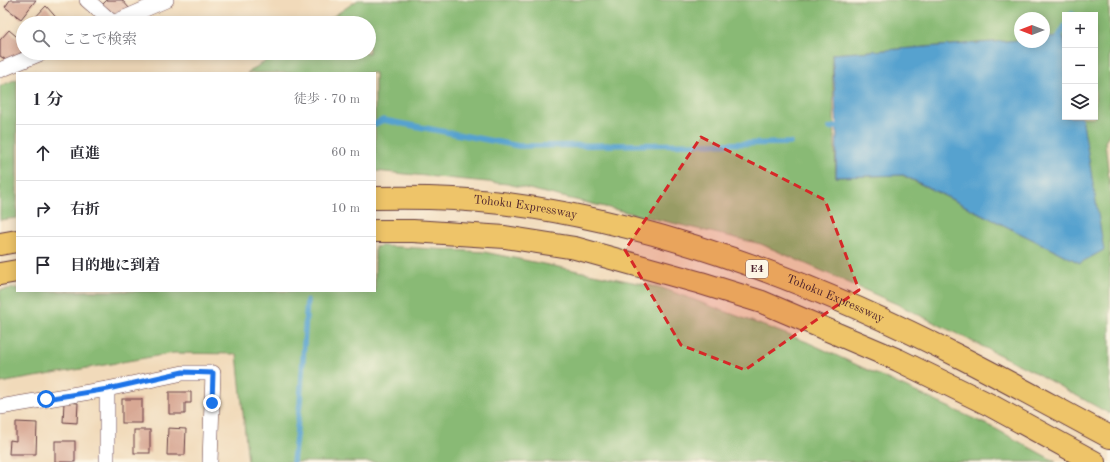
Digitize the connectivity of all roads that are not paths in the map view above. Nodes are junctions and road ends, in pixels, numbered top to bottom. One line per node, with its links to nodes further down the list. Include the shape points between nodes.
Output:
1 (87, 0): 3 (street)
2 (166, 0): 4 (street)
3 (105, 16)
4 (129, 16)
5 (19, 60): 6 (street)
6 (3, 65)
7 (376, 198): 15 (highway, Tohoku Expressway / E4, via 416,197 500,203 575,215 699,248 778,276 880,319 963,358)
8 (376, 231): 18 (highway, E4, via 505,237 575,248 762,302 898,360 988,404)
9 (16, 242): 10 (highway)
10 (0, 244)
11 (16, 271): 12 (highway)
12 (0, 274)
13 (108, 389): 14 (street); 16 (street); 17 (street, via 183,372 213,373)
14 (0, 407)
15 (1110, 437)
16 (107, 462)
17 (210, 462)
18 (1094, 462)

